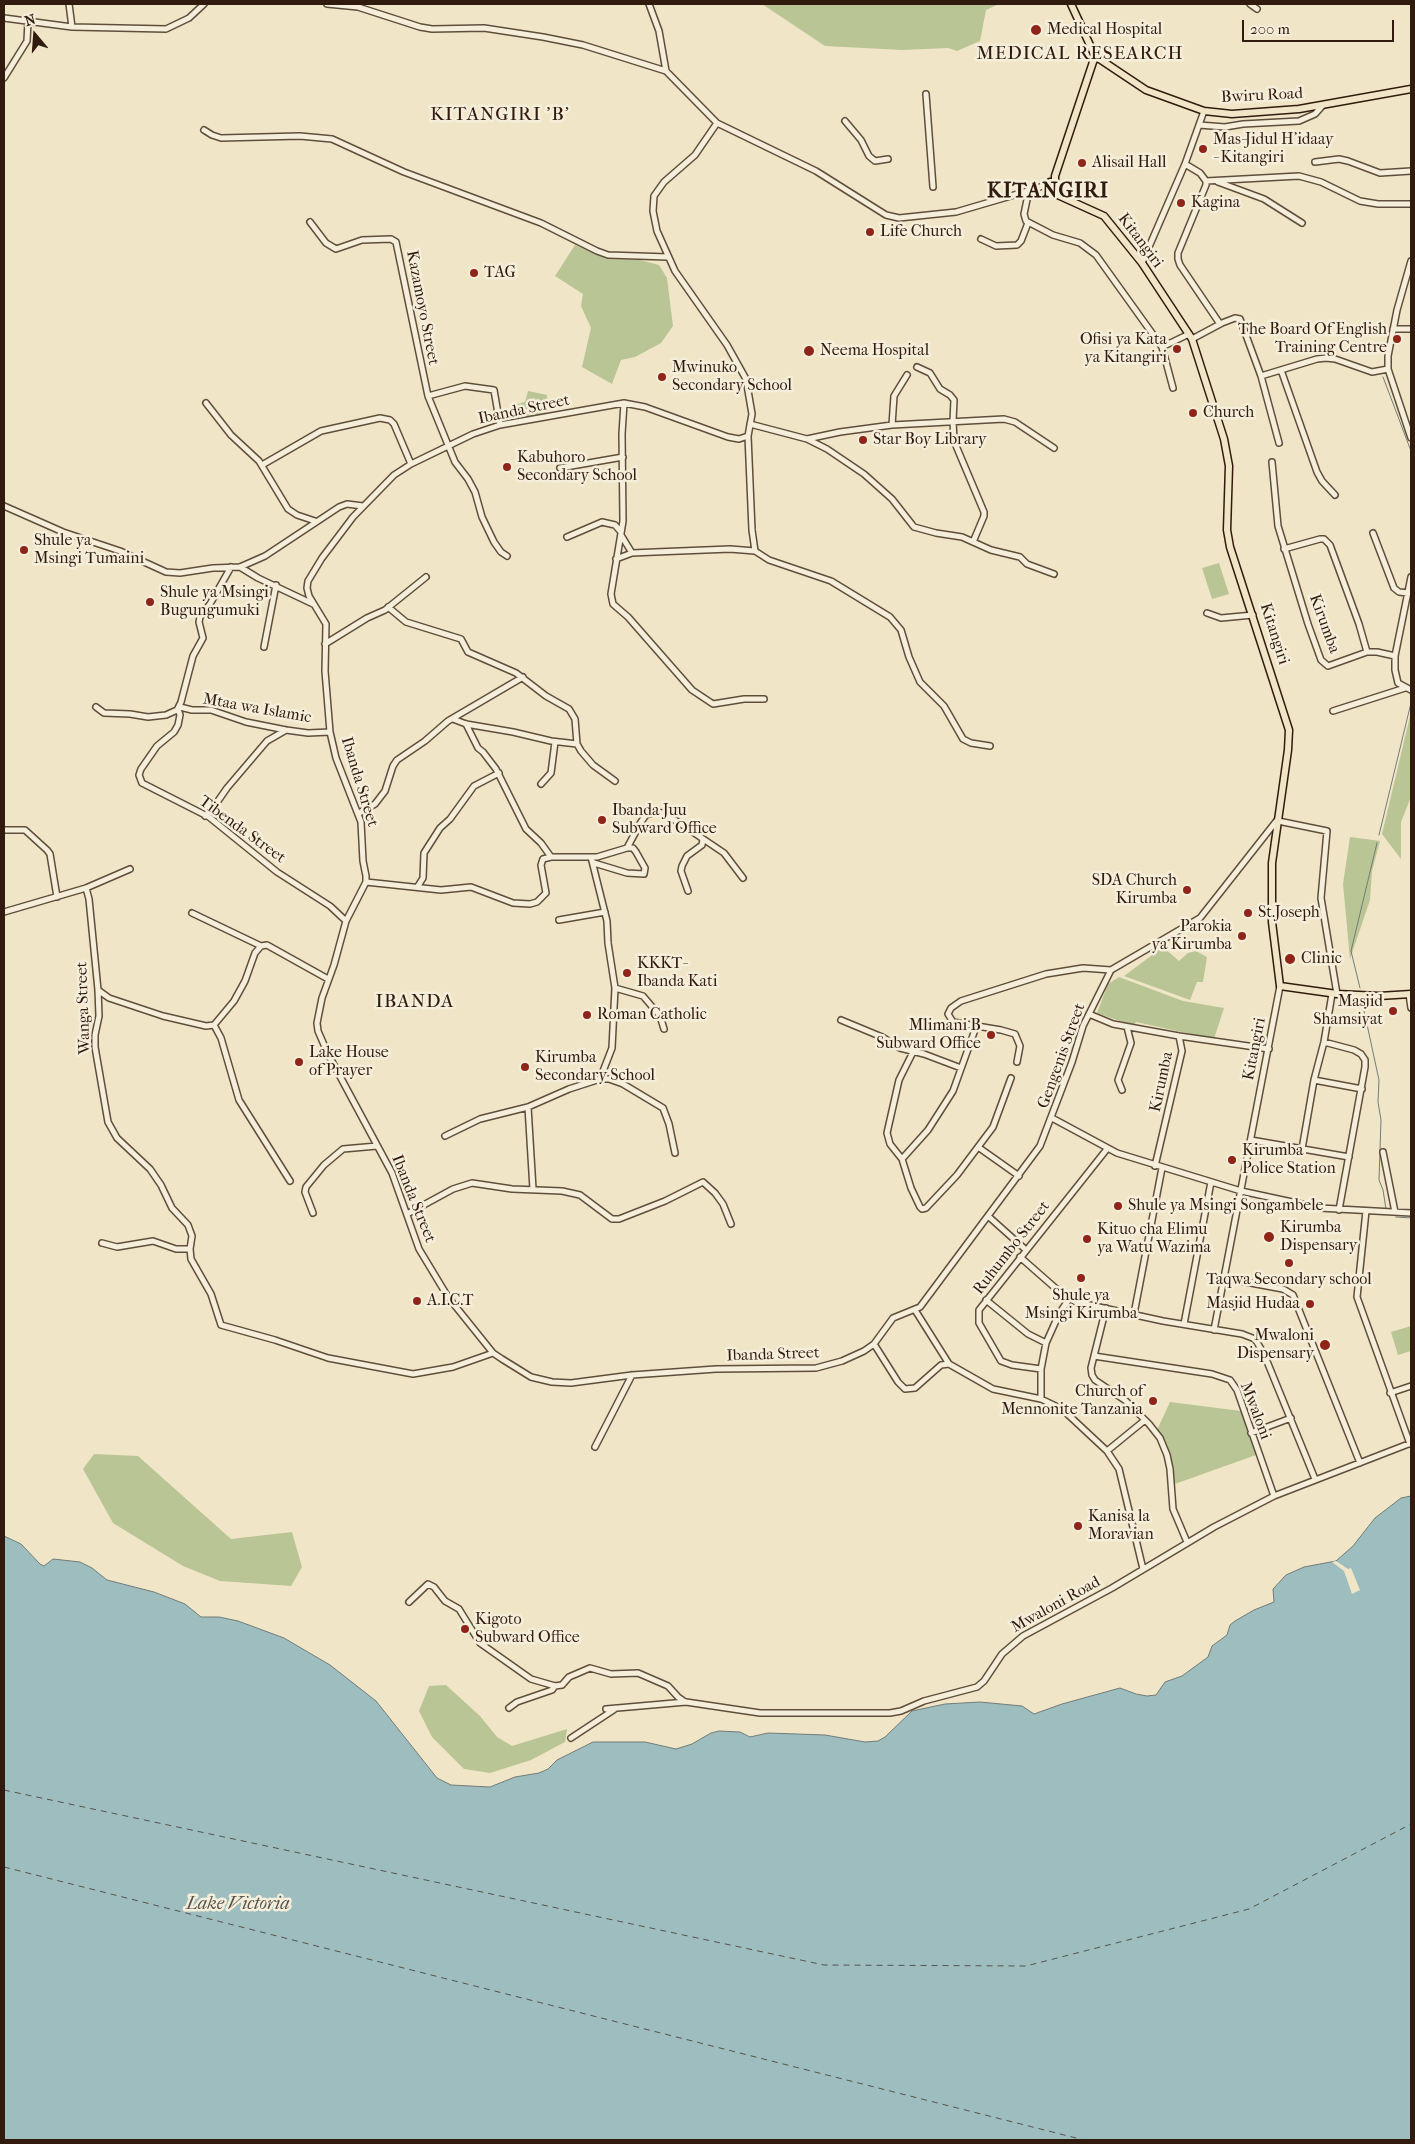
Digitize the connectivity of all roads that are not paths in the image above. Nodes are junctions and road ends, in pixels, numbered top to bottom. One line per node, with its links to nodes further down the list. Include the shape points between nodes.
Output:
1 (69, 4): 10 (street)
2 (204, 4): 10 (street, via 189,18 166,29)
3 (327, 4): 12 (street, via 358,7 426,28 484,28 557,40)
4 (649, 4): 12 (street, via 659,31)
5 (1071, 4): 11 (main road)
6 (1250, 4): 7 (street)
7 (1257, 10)
8 (4, 18): 9 (street)
9 (28, 22): 10 (street); 13 (street, via 27,41)
10 (72, 26)
11 (1095, 56): 17 (main road, Bwiru Road, via 1146,90); 28 (main road)
12 (666, 71): 19 (street)
13 (4, 78)
14 (1411, 89): 16 (main road, Bwiru Road)
15 (926, 94): 29 (street)
16 (1323, 105): 17 (main road, Bwiru Road, via 1253,113); 20 (street, via 1315,114 1299,121)
17 (1204, 111): 20 (street)
18 (845, 121): 22 (street, via 869,156 875,161)
19 (717, 123): 30 (street, via 794,159 873,208 899,218 956,212); 36 (street, via 695,155 664,182 654,196 657,231)
20 (1199, 126): 24 (street)
21 (204, 130): 36 (street, via 221,138 300,136 332,139 404,172 541,224 608,255)
22 (888, 159)
23 (1315, 162): 25 (street, via 1348,161 1380,173)
24 (1185, 164): 26 (street); 38 (street)
25 (1411, 170)
26 (1206, 181): 27 (street); 39 (street, via 1178,259)
27 (1216, 181): 31 (street, via 1299,176 1321,182 1360,201); 34 (street, via 1264,199)
28 (1050, 187): 30 (street); 38 (main road, Kitangiri, via 1060,196 1109,220)
29 (933, 188)
30 (1029, 190): 33 (street, via 1024,214)
31 (1411, 204)
32 (310, 222): 50 (street, Kazamoyo Street, via 326,243 336,249 362,240 391,239 396,242)
33 (1028, 223): 35 (street, via 1017,245 996,246); 43 (street, via 1093,252)
34 (1302, 223)
35 (981, 239)
36 (668, 257): 54 (street, via 738,362 748,389 752,414)
37 (1411, 261): 40 (street)
38 (1142, 264): 42 (main road, Kitangiri)
39 (1220, 324): 42 (street); 48 (street, via 1235,318 1240,320)
40 (1393, 329): 41 (street); 45 (street)
41 (1411, 329)
42 (1190, 336): 43 (street); 91 (main road, Kitangiri, via 1228,453 1227,530)
43 (1162, 347): 49 (street)
44 (917, 367): 53 (street, via 930,373 940,389 953,398)
45 (1388, 369): 46 (street, via 1372,372 1326,358); 58 (street)
46 (1281, 370): 48 (street); 68 (street, via 1317,472)
47 (907, 375): 56 (street, via 894,396)
48 (1261, 376): 60 (street)
49 (1173, 388)
50 (428, 396): 55 (street, via 465,386 494,390); 61 (street, Kazamoyo Street)
51 (206, 403): 66 (street)
52 (624, 403): 55 (street, Ibanda Street); 57 (street, Ibanda Street, via 645,407 728,437 739,439); 63 (street)
53 (952, 421): 56 (street); 62 (street, via 1009,420); 75 (street, via 956,447 984,512)
54 (750, 424): 57 (street); 59 (street)
55 (500, 425): 61 (street, Ibanda Street)
56 (892, 425): 59 (street)
57 (748, 436): 77 (street)
58 (1411, 438)
59 (807, 440): 75 (street, via 828,449 864,474 892,499 914,527)
60 (1279, 443)
61 (449, 444): 65 (street, Ibanda Street); 79 (street, Kazamoyo Street, via 455,462 468,478 494,542)
62 (1054, 448)
63 (623, 457): 67 (street); 72 (street)
64 (1272, 462): 76 (street, Kirumba, via 1275,509)
65 (411, 464): 66 (street, via 394,424 380,418 321,431); 70 (street, Ibanda Street, via 394,475)
66 (262, 465): 71 (street, via 288,509)
67 (560, 468)
68 (1335, 495)
69 (4, 506): 81 (street, via 166,572)
70 (363, 506): 71 (street, via 342,505); 88 (street, Ibanda Street, via 308,581)
71 (315, 522): 82 (street, via 265,556)
72 (621, 533): 74 (street, via 615,525 602,522); 78 (street); 80 (street)
73 (1373, 533): 87 (street, via 1394,588)
74 (567, 537)
75 (973, 542): 83 (street, via 1016,555 1028,564)
76 (1284, 549): 94 (street, Kirumba, via 1320,539 1330,545); 94 (street, Kirumba, via 1324,663 1333,665)
77 (755, 551): 78 (street); 109 (street, via 770,560 831,581 890,617 901,630 920,682 944,706 963,739)
78 (632, 553): 80 (street)
79 (506, 556)
80 (616, 559): 99 (street, via 611,594 613,604 692,690 718,705 744,699)
81 (231, 567): 82 (street); 101 (street, via 200,617 203,638 192,656)
82 (240, 567): 86 (street)
83 (1054, 574)
84 (426, 577): 89 (street)
85 (1411, 578): 87 (street)
86 (276, 585): 88 (street); 93 (street)
87 (1408, 593): 95 (street)
88 (313, 604): 92 (street, Ibanda Street, via 326,624)
89 (388, 607): 92 (street); 96 (street, via 406,622 461,639 468,652)
90 (1207, 613): 91 (street, via 1221,618)
91 (1253, 615): 115 (main road, Kitangiri, via 1289,730)
92 (326, 644): 106 (street, Ibanda Street)
93 (264, 647)
94 (1368, 652): 95 (street, Kirumba)
95 (1395, 656): 97 (street, via 1395,676)
96 (523, 676): 103 (street); 108 (street, via 546,696 570,709)
97 (1405, 688): 98 (street); 102 (street)
98 (1411, 690)
99 (764, 699)
100 (96, 707): 101 (street, via 104,714 148,717 166,715)
101 (179, 708): 105 (street, Mtaa wa Islamic, via 212,710 235,719); 114 (street, Tibenda Street, via 178,725 149,757 139,775 148,787)
102 (1333, 711)
103 (453, 719): 104 (street); 113 (street, via 397,760 385,791 374,804)
104 (466, 724): 107 (street); 110 (street, via 478,748)
105 (286, 730): 106 (street, Mtaa wa Islamic); 114 (street, via 267,741)
106 (330, 732): 113 (street, Ibanda Street, via 336,758)
107 (555, 742): 108 (street); 112 (street, via 552,773)
108 (577, 744): 111 (street, via 587,759)
109 (990, 746)
110 (498, 773): 119 (street, via 526,829); 124 (street, via 474,786 440,828 424,853 423,878)
111 (615, 781)
112 (541, 784)
113 (359, 813): 123 (street, Ibanda Street)
114 (205, 816): 132 (street, Tibenda Street)
115 (1278, 820): 134 (street, via 1200,918); 136 (main road, Kitangiri, via 1272,863 1271,908); 139 (street, via 1327,831 1321,898)
116 (4, 830): 127 (street, via 25,830 47,850)
117 (703, 839): 118 (street, via 656,812 646,815 640,822); 122 (street, via 724,853); 126 (street, via 702,845 687,856 682,866)
118 (627, 848): 120 (street); 120 (street, via 636,852 645,868 644,874 627,873)
119 (551, 857): 120 (street); 124 (street, via 543,859 540,865 546,893 530,904 513,903 471,887 449,890)
120 (593, 860): 129 (street)
121 (130, 870): 125 (street)
122 (743, 878)
123 (366, 882): 124 (street); 132 (street, Ibanda Street)
124 (418, 886)
125 (86, 888): 127 (street); 138 (street, Wanga Street)
126 (688, 890)
127 (57, 897): 128 (street)
128 (4, 912)
129 (605, 912): 131 (street); 137 (street)
130 (192, 913): 133 (street)
131 (559, 920)
132 (346, 921): 135 (street, Ibanda Street)
133 (261, 946): 135 (street, via 267,945); 144 (street, via 234,1001)
134 (1111, 970): 142 (street, Gengenis Street); 145 (street, via 1083,968 1046,974 961,1000 951,1008 948,1014 953,1022)
135 (328, 979): 163 (street, Ibanda Street, via 319,1009 318,1031)
136 (1280, 986): 139 (main road); 150 (street, Kitangiri)
137 (615, 988): 147 (street, via 643,996 660,1016); 155 (street, via 612,1048)
138 (98, 990): 144 (street, via 103,995 163,1016); 187 (street, Wanga Street, via 95,1047 108,1122 120,1141 150,1169 176,1213 188,1225 192,1236)
139 (1335, 994): 140 (main road); 149 (street)
140 (1410, 994): 141 (street)
141 (1411, 1008)
142 (1089, 1014): 146 (street, Kirumba); 160 (street, Gengenis Street)
143 (841, 1020): 151 (street)
144 (214, 1025): 174 (street, via 221,1038 239,1100)
145 (976, 1026): 152 (street, via 1015,1034 1020,1046); 153 (street)
146 (1127, 1027): 148 (street, Kirumba); 158 (street, via 1131,1043 1118,1080)
147 (664, 1029)
148 (1179, 1036): 150 (street); 171 (street, Kirumba, via 1182,1051)
149 (1324, 1042): 156 (street); 157 (street, via 1361,1054 1365,1060)
150 (1269, 1049): 162 (street, Kitangiri)
151 (913, 1052): 153 (street); 170 (street, via 899,1080 887,1133 890,1144)
152 (1017, 1062)
153 (961, 1068): 170 (street, via 953,1091 936,1118)
154 (1011, 1078): 164 (street, via 993,1127)
155 (600, 1079): 159 (street); 168 (street, via 622,1084 663,1108 670,1124)
156 (1314, 1080): 157 (street); 166 (street)
157 (1362, 1089): 169 (street)
158 (1122, 1090)
159 (528, 1107): 161 (street, via 480,1119); 176 (street)
160 (1052, 1118): 165 (street); 173 (street, Gengenis Street, via 1040,1146)
161 (445, 1136)
162 (1251, 1140): 166 (street); 177 (street, Kitangiri)
163 (377, 1146): 181 (street, via 343,1148 324,1165 306,1187); 183 (street, Ibanda Street, via 392,1173)
164 (978, 1147): 170 (street, via 926,1208 920,1207); 173 (street)
165 (1107, 1149): 171 (street); 188 (street, Ruhumbo Street)
166 (1302, 1149): 169 (street)
167 (1383, 1152): 180 (street)
168 (675, 1153)
169 (1349, 1157): 178 (street)
170 (902, 1159)
171 (1155, 1166): 172 (street)
172 (1162, 1168): 175 (street); 195 (street)
173 (1019, 1176): 184 (street, Gengenis Street)
174 (290, 1181)
175 (1210, 1182): 177 (street); 196 (street)
176 (533, 1189): 183 (street, via 472,1183 453,1189); 185 (street, via 580,1195 606,1216 619,1219 702,1182 723,1204)
177 (1241, 1191): 178 (street); 190 (street)
178 (1339, 1210): 179 (street)
179 (1366, 1211): 180 (street); 206 (street, via 1357,1297)
180 (1395, 1212): 182 (street)
181 (313, 1213)
182 (1411, 1213)
183 (407, 1214): 200 (street, Ibanda Street, via 419,1249 448,1297)
184 (988, 1216): 188 (street); 194 (street, Gengenis Street)
185 (731, 1224)
186 (102, 1243): 187 (street, via 117,1246 153,1241 176,1249)
187 (190, 1248): 200 (street, Wanga Street, via 191,1259 211,1294 221,1325 328,1358 413,1374 434,1372)
188 (1026, 1250): 189 (street, Ruhumbo Street)
189 (1020, 1257): 191 (street); 192 (street, Ruhumbo Street)
190 (1224, 1278): 197 (street); 214 (street, via 1283,1289 1293,1295)
191 (1069, 1299): 193 (street); 198 (street)
192 (986, 1300): 198 (street, via 1028,1334); 203 (street, Ruhumbo Street, via 979,1310 979,1323 1001,1361)
193 (1106, 1308): 195 (street); 201 (street)
194 (915, 1310): 199 (street, via 893,1318); 202 (street)
195 (1134, 1314): 196 (street)
196 (1184, 1324): 197 (street)
197 (1214, 1330): 208 (street, via 1242,1334 1259,1342)
198 (1046, 1343): 203 (street)
199 (874, 1344): 202 (street, via 905,1389 915,1388 941,1365); 204 (street, Ibanda Street, via 855,1356 816,1368 740,1368)
200 (493, 1353): 204 (street, Ibanda Street, via 531,1377 552,1382 571,1383)
201 (1094, 1356): 209 (street, via 1093,1378 1126,1401); 210 (street, Mwaloni, via 1224,1376 1236,1390)
202 (948, 1364): 207 (street, via 993,1388)
203 (1041, 1369): 207 (street)
204 (632, 1375): 212 (street)
205 (1411, 1386): 206 (street)
206 (1390, 1393): 211 (street)
207 (1041, 1399): 213 (street, via 1062,1409)
208 (1291, 1418): 210 (street); 215 (street)
209 (1145, 1420): 213 (street); 217 (street, via 1160,1438 1167,1455 1173,1509)
210 (1251, 1433): 216 (street, Mwaloni)
211 (1410, 1444): 214 (street, Mwaloni Road)
212 (594, 1446)
213 (1107, 1451): 218 (street, via 1119,1468)
214 (1360, 1463): 215 (street, Mwaloni Road)
215 (1315, 1479): 216 (street, Mwaloni Road)
216 (1274, 1496): 217 (street, Mwaloni Road)
217 (1187, 1542): 218 (street, Mwaloni Road)
218 (1143, 1569): 221 (street, Mwaloni Road, via 1011,1645 978,1686 896,1712 760,1713)
219 (409, 1602): 220 (street, via 428,1584 434,1587 445,1601 459,1609 485,1647 531,1679)
220 (555, 1686): 221 (street, via 590,1668 610,1674 638,1673 668,1686); 222 (street)
221 (686, 1702): 223 (street, Mwaloni Road)
222 (509, 1708)
223 (615, 1708): 224 (street, Mwaloni Road); 225 (street)
224 (606, 1709)
225 (571, 1738)

